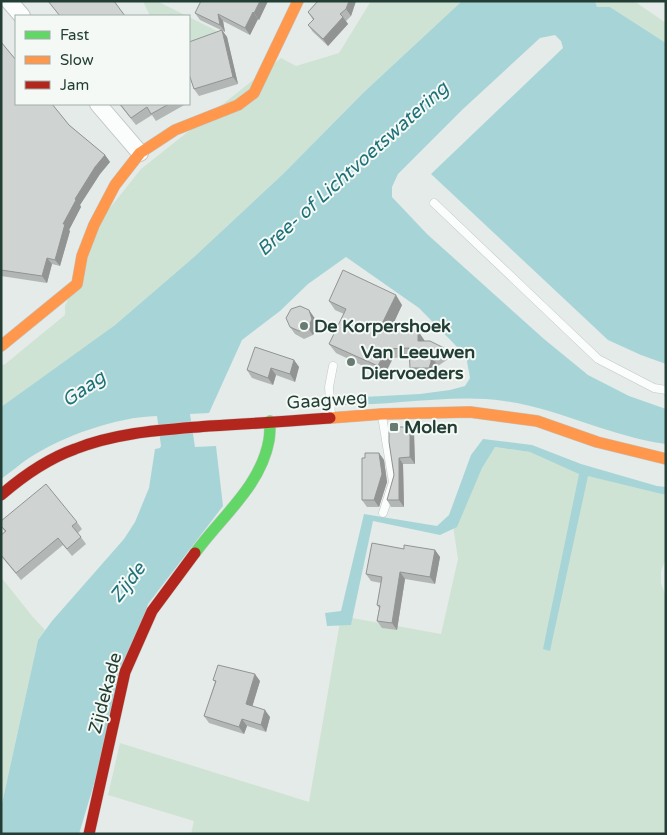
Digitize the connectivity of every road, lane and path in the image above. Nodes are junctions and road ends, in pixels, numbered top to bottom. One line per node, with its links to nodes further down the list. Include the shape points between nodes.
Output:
1 (9, 1): 3 (street)
2 (298, 1): 5 (street, via 254,93 238,104 175,130)
3 (21, 15)
4 (99, 105): 5 (street)
5 (140, 153): 7 (street, via 115,185 94,224 82,256 77,284)
6 (434, 203): 9 (lane, via 598,359 654,388)
7 (1, 346)
8 (333, 366): 11 (lane, via 329,387)
9 (666, 390)
10 (382, 414): 11 (street, Gaagweg); 13 (street, Gaagweg, via 470,412 537,421 597,442); 15 (lane, via 393,482)
11 (332, 417): 12 (street, Gaagweg)
12 (270, 421): 14 (street, Gaagweg, via 145,431 84,445 56,457); 16 (street, Zijdekade, via 264,457 251,484 204,540 152,611 124,672)
13 (666, 459)
14 (1, 495)
15 (383, 513)
16 (90, 834)

